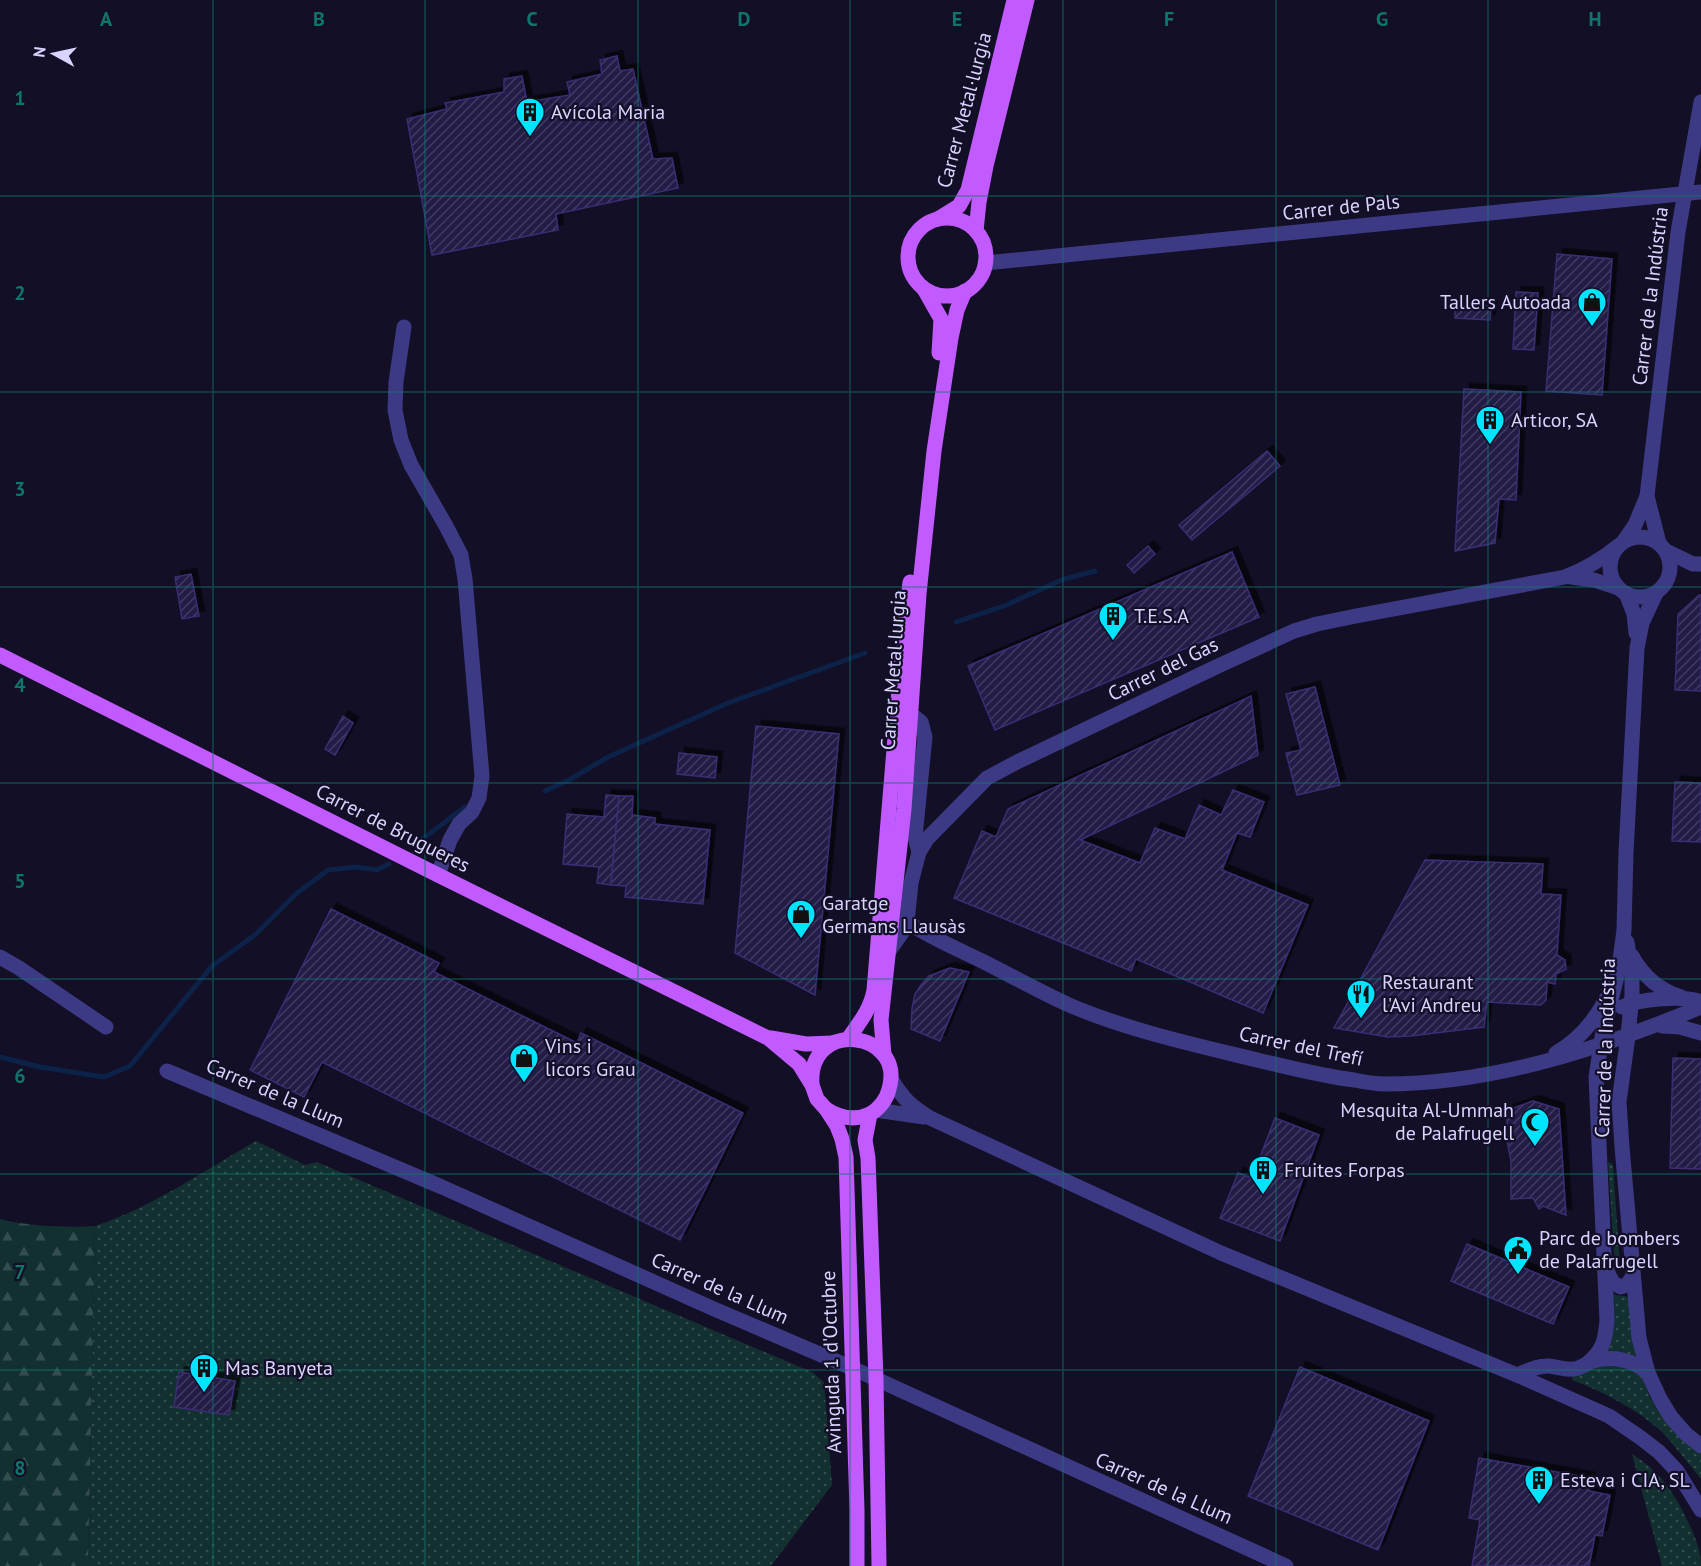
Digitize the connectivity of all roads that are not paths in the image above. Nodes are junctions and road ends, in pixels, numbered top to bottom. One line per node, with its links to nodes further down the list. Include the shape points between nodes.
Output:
1 (1014, 0): 6 (main road, Carrer Metal·lurgia, via 968,190 959,206)
2 (1027, 0): 7 (main road, Carrer Metal·lurgia, via 986,166)
3 (1701, 102): 5 (street, Carrer de la Indústria)
4 (1701, 192): 5 (street, Carrer de Pals)
5 (1685, 194): 8 (street, Carrer de Pals); 12 (street, Carrer de la Indústria)
6 (938, 219): 7 (main road, via 958,220); 9 (main road, via 918,230 909,249 911,272)
7 (976, 231): 8 (main road, via 984,246)
8 (985, 263): 10 (main road, via 978,279)
9 (924, 289): 10 (main road, via 947,296); 41 (main road, Carrer Metal·lurgia, via 941,319 940,346 902,654 873,999 867,1012)
10 (965, 291): 22 (main road, Carrer Metal·lurgia, via 951,338 934,451)
11 (404, 327): 24 (street, via 394,410 411,465 461,555 482,776 479,798 450,840)
12 (1647, 496): 13 (street, Carrer de la Indústria, via 1635,525); 14 (street, Carrer de la Indústria)
13 (1621, 543): 14 (street, via 1638,536 1653,539); 16 (street, Carrer del Gas, via 1597,563); 18 (street, via 1610,567)
14 (1662, 547): 15 (street); 17 (street, via 1669,556)
15 (1701, 565): 17 (street)
16 (1565, 577): 18 (street, Carrer del Gas, via 1584,577); 23 (street, Carrer del Gas, via 1317,624 1268,642 987,778)
17 (1667, 580): 19 (street)
18 (1622, 591): 19 (street, via 1641,597); 20 (street, Carrer de la Indústria, via 1634,614)
19 (1656, 593): 20 (street, Carrer de la Indústria, via 1642,623)
20 (1637, 648): 26 (street, Carrer de la Indústria)
21 (0, 655): 24 (main road, Carrer de Brugueres)
22 (911, 714): 23 (street, via 921,722 925,737 915,837); 27 (main road, Carrer Metal·lurgia)
23 (919, 852): 25 (street, Carrer del Gas)
24 (438, 875): 40 (main road, Carrer de Brugueres)
25 (907, 922): 27 (street, Carrer del Gas); 45 (street, Carrer del Trefí, via 932,938 1093,1014 1310,1073 1383,1084 1413,1083 1496,1073)
26 (1624, 930): 28 (street, Carrer de la Indústria); 30 (street, Carrer de la Indústria)
27 (889, 951): 43 (main road, Carrer Metal·lurgia, via 881,1020)
28 (1630, 953): 31 (street, via 1651,981 1671,994); 32 (street, Carrer de la Indústria)
29 (0, 957): 35 (street)
30 (1619, 968): 34 (street, Carrer de la Indústria); 38 (street, via 1609,994)
31 (1694, 1000): 32 (street)
32 (1631, 1003): 34 (street); 38 (street, via 1615,1015); 39 (street, Carrer de la Indústria)
33 (1701, 1007): 36 (street)
34 (1608, 1014): 38 (street, Carrer de la Indústria)
35 (106, 1027)
36 (1651, 1028): 37 (street, via 1680,1027); 39 (street); 42 (street, via 1638,1035)
37 (1701, 1033)
38 (1601, 1036): 39 (street); 44 (street, Carrer del Trefí, via 1588,1039); 45 (street, via 1569,1045); 48 (street, Carrer de la Indústria); 53 (street, via 1615,1050 1613,1094)
39 (1628, 1036): 42 (street, Carrer de la Indústria)
40 (768, 1038): 41 (main road, via 806,1044); 49 (main road, via 799,1064)
41 (841, 1041): 43 (main road, via 856,1039 872,1044); 49 (main road, via 827,1047 818,1058)
42 (1626, 1052): 53 (street, Carrer de la Indústria, via 1620,1095)
43 (884, 1055): 47 (main road)
44 (1558, 1057): 45 (street, Carrer del Trefí); 48 (street, via 1581,1060)
45 (1541, 1062)
46 (167, 1071): 57 (street, Carrer de la Llum)
47 (891, 1080): 51 (main road, via 885,1100); 52 (street, via 902,1097)
48 (1596, 1084): 54 (street, Carrer de la Indústria)
49 (812, 1085): 50 (main road)
50 (826, 1109): 51 (main road, via 848,1118); 57 (main road, Avinguda 1 d'Octubre, via 842,1139 846,1157)
51 (873, 1112): 52 (street); 60 (main road, via 865,1140)
52 (930, 1118): 59 (street, via 1221,1253)
53 (1621, 1133): 55 (street, Carrer de la Indústria)
54 (1604, 1264): 55 (street, via 1613,1283 1621,1287); 56 (street, Carrer de la Indústria, via 1605,1335 1599,1354)
55 (1633, 1276): 58 (street, Carrer de la Indústria, via 1639,1338)
56 (1588, 1363): 58 (street, via 1600,1359 1629,1362); 59 (street, via 1570,1370 1546,1365)
57 (852, 1368): 60 (street, Carrer de la Llum); 63 (main road, Avinguda 1 d'Octubre)
58 (1648, 1374): 61 (street, Carrer de la Indústria, via 1671,1417)
59 (1518, 1375): 62 (street, via 1609,1416 1641,1438 1677,1471)
60 (876, 1379): 64 (main road); 65 (street, Carrer de la Llum)
61 (1701, 1446)
62 (1701, 1510)
63 (857, 1566)
64 (879, 1566)
65 (1286, 1566)

